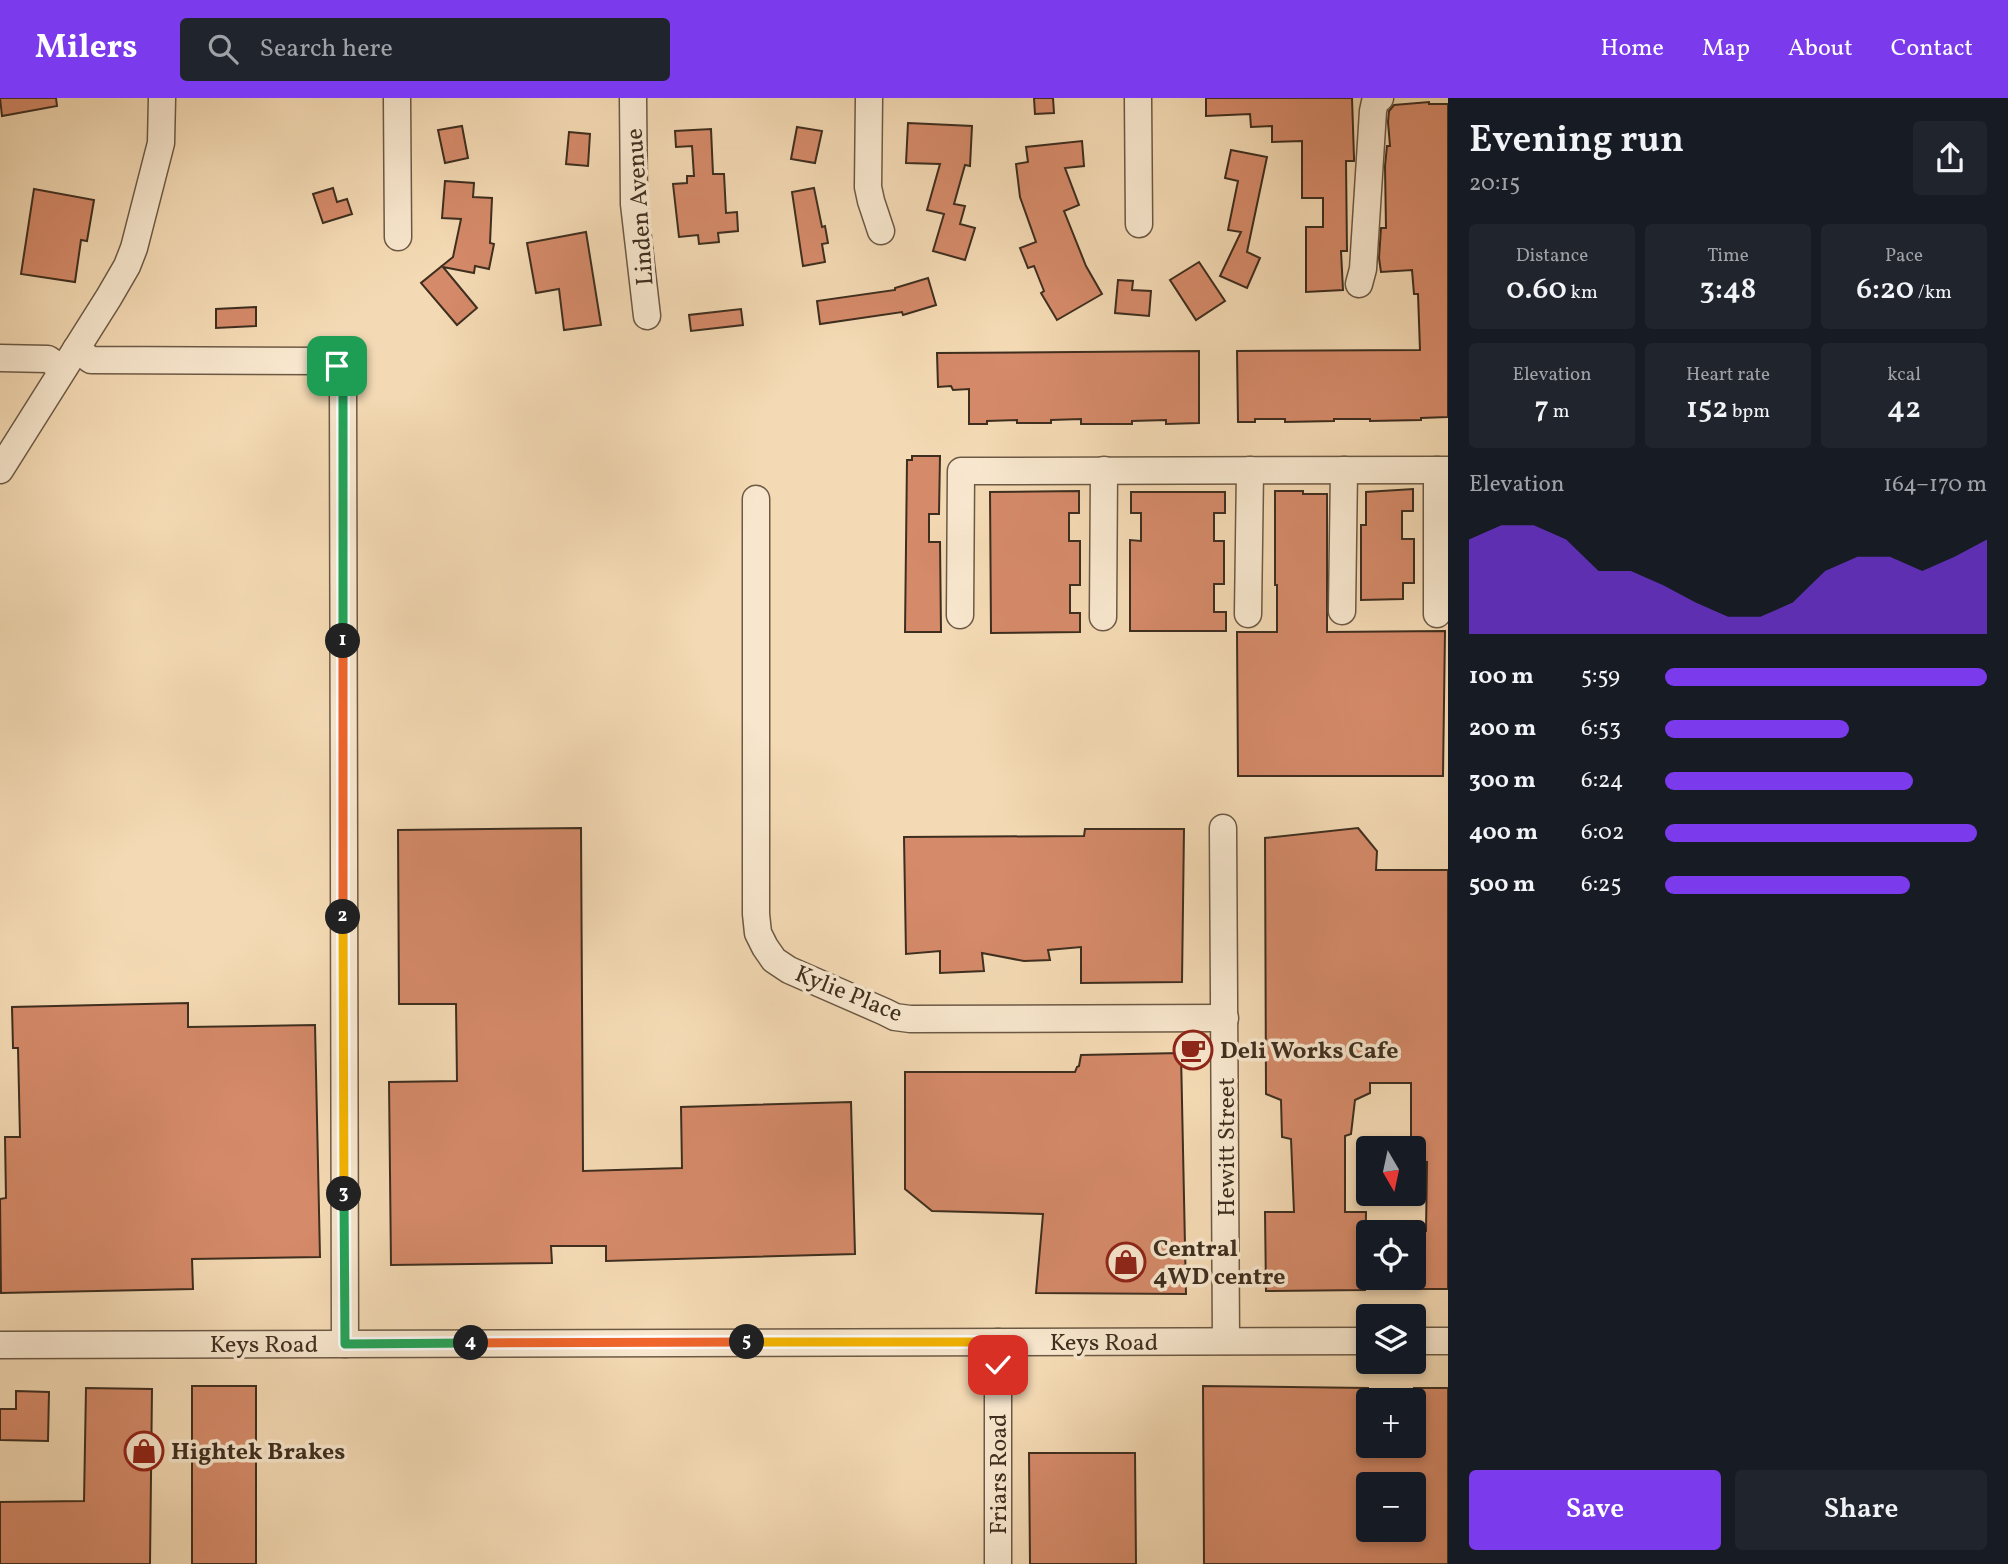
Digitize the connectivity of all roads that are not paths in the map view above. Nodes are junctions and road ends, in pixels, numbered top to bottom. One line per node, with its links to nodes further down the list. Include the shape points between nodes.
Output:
1 (162, 98): 13 (street, via 161,143 134,248 120,279)
2 (397, 98): 9 (street)
3 (633, 98): 11 (street, Linden Avenue, via 634,204)
4 (869, 98): 8 (street, via 868,187)
5 (1138, 98): 7 (street)
6 (1380, 98): 10 (street, via 1373,111)
7 (1139, 224)
8 (881, 231)
9 (398, 237)
10 (1359, 284)
11 (647, 316)
12 (0, 359): 13 (street)
13 (69, 359): 14 (street); 32 (street, via 324,361 337,366 343,378)
14 (0, 470)
15 (1104, 470): 16 (street); 23 (street, via 961,471); 24 (street)
16 (1250, 470): 17 (street); 21 (street)
17 (1344, 470): 18 (street); 20 (street)
18 (1442, 470): 22 (street)
19 (756, 499): 26 (street, Kylie Place, via 756,914 758,933 774,960 895,1017 910,1019)
20 (1342, 611)
21 (1248, 614)
22 (1437, 614)
23 (960, 615)
24 (1103, 617)
25 (1223, 828): 26 (street, Hewitt Street)
26 (1225, 1018): 27 (street, Hewitt Street)
27 (1226, 1341): 28 (street, Keys Road); 31 (street, Keys Road)
28 (1356, 1341)
29 (1426, 1341): 30 (street)
30 (1448, 1341)
31 (998, 1342): 32 (street, Keys Road); 34 (street, Friars Road)
32 (345, 1344): 33 (street, Keys Road)
33 (0, 1345)
34 (998, 1564)

